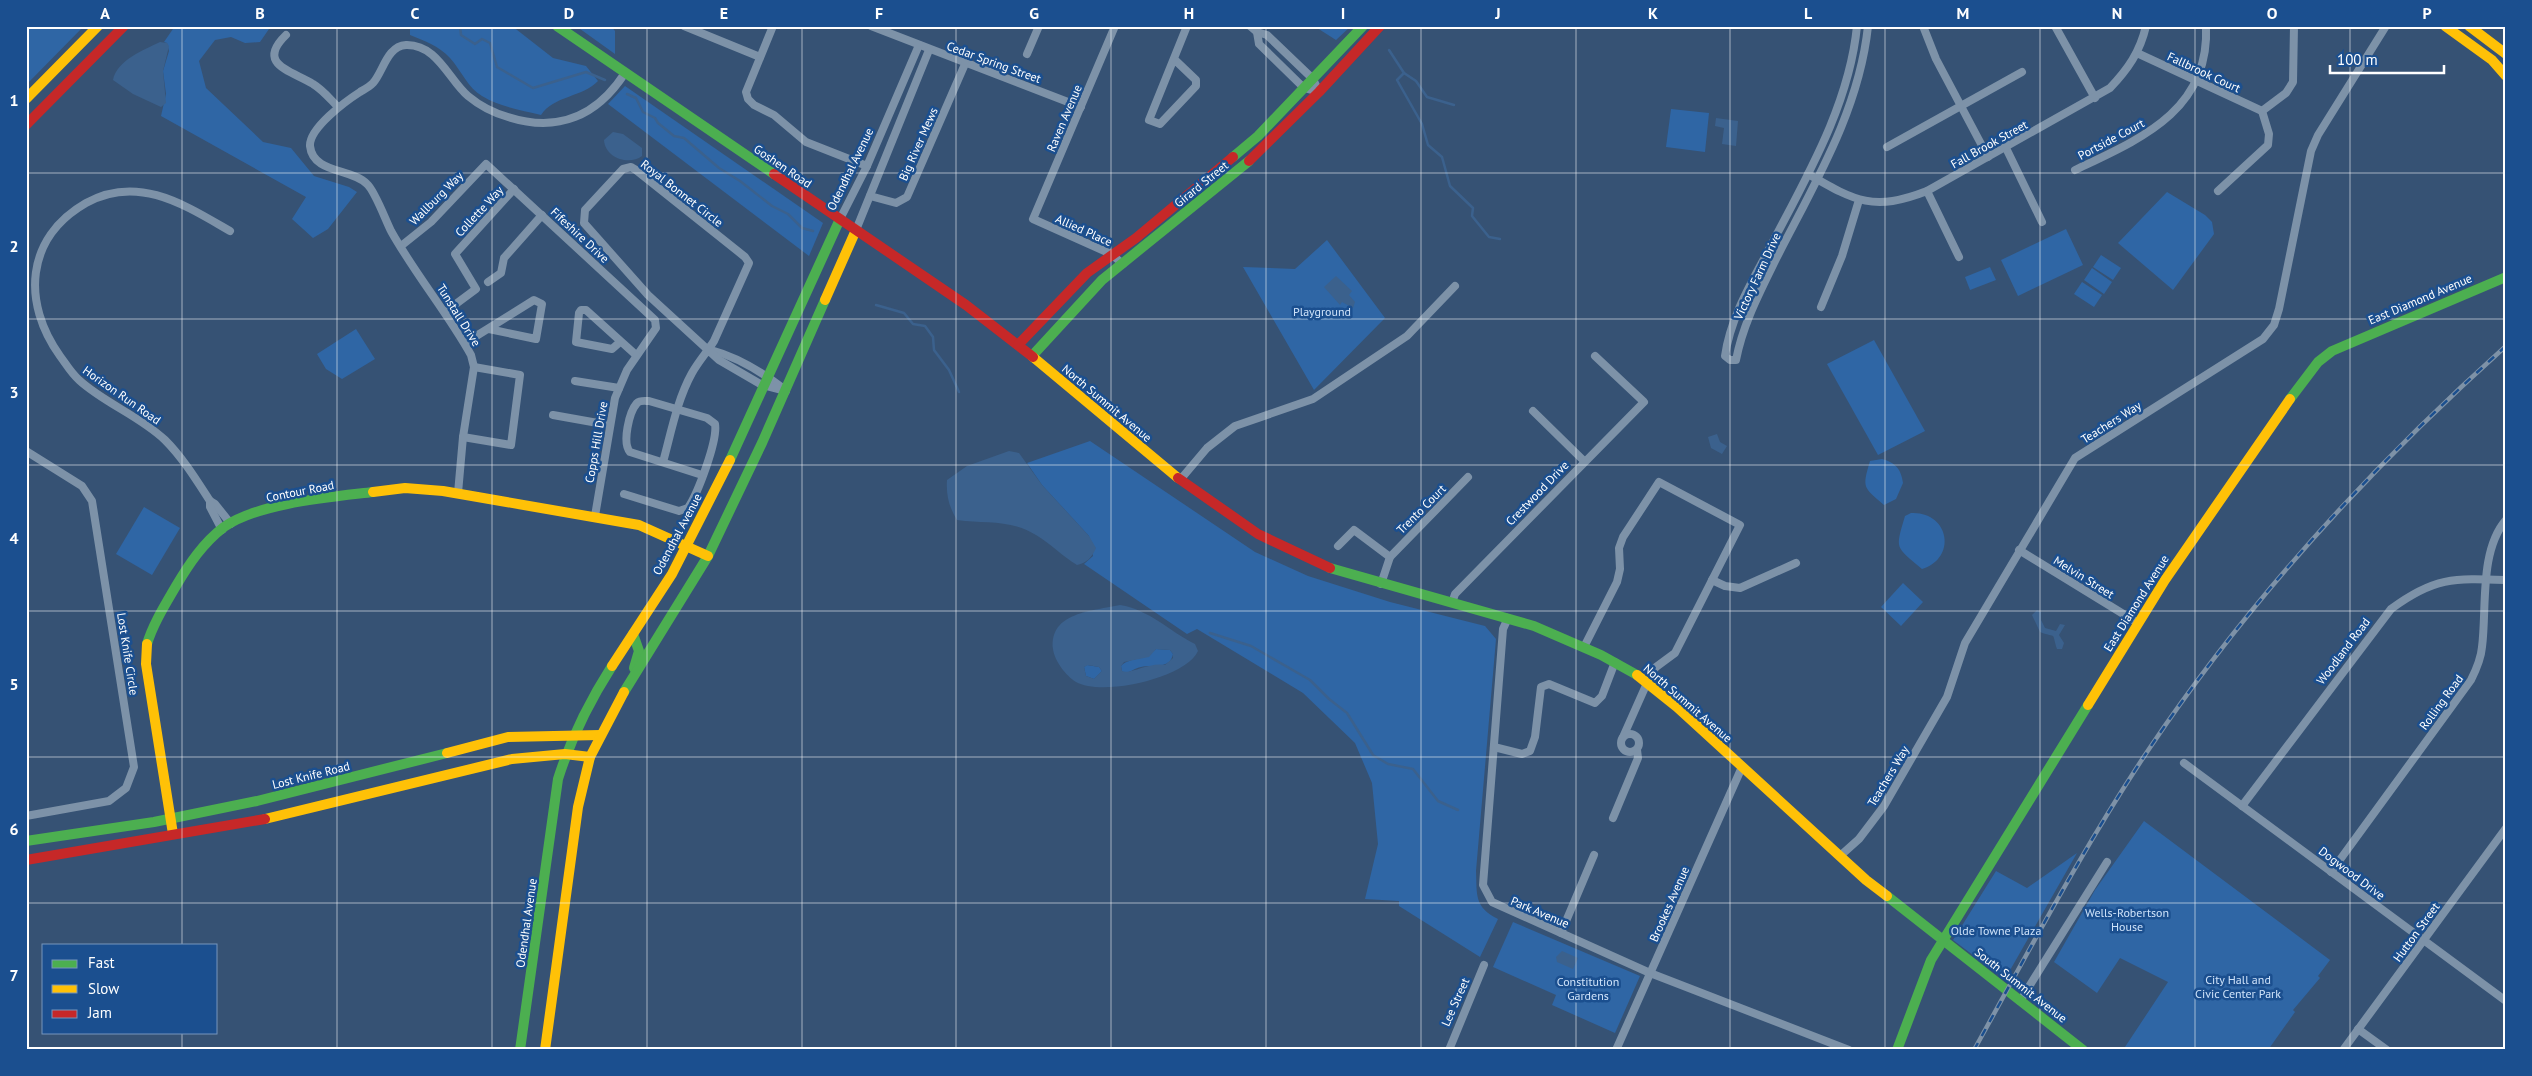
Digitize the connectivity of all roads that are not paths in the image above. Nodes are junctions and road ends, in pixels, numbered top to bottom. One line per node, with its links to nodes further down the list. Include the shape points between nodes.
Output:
1 (98, 26): 42 (street)
2 (124, 26): 47 (street)
3 (557, 26): 35 (street, Goshen Road)
4 (684, 26): 31 (street)
5 (772, 26): 31 (street)
6 (870, 26): 23 (street, Cedar Spring Street)
7 (1039, 26): 29 (street)
8 (1115, 26): 44 (street, Raven Avenue)
9 (1187, 26): 32 (street)
10 (1250, 26): 24 (street)
11 (1363, 26): 37 (street, Girard Street)
12 (1380, 26): 40 (street, Girard Street)
13 (1856, 26): 54 (street, Victory Farm Drive, via 1848,73)
14 (1868, 26): 55 (street, Victory Farm Drive, via 1858,82)
15 (1924, 26): 43 (street, via 1927,41)
16 (2055, 26): 41 (street)
17 (2146, 26): 28 (street, Fall Brook Street)
18 (2206, 26): 38 (street, Portside Court, via 2204,57)
19 (2294, 26): 46 (street, via 2291,88)
20 (2386, 26): 108 (street, Teachers Way, via 2311,151 2274,325 2263,340 2074,458)
21 (2445, 26): 36 (street, via 2492,60)
22 (2469, 26): 30 (street)
23 (888, 29): 26 (street, Cedar Spring Street)
24 (1257, 32): 37 (street, via 1267,35); 39 (street, via 1260,44)
25 (286, 35): 45 (street, via 277,47 275,59 278,64 311,83)
26 (919, 45): 27 (street, Cedar Spring Street); 52 (street, Odendhal Avenue)
27 (929, 50): 33 (street, Cedar Spring Street); 59 (street, Odendhal Avenue)
28 (2137, 53): 38 (street, Fallbrook Court); 41 (street, Fall Brook Street, via 2121,76)
29 (1028, 54)
30 (2506, 54)
31 (760, 57): 52 (street, via 746,92 748,99 774,115 806,142)
32 (1174, 59): 32 (street, via 1149,120 1160,124 1196,86 1196,80)
33 (965, 64): 44 (street, Cedar Spring Street, via 980,66); 59 (street, Big River Mews, via 907,197 896,203)
34 (2022, 72): 43 (street)
35 (625, 73): 45 (street, Tunstall Drive, via 612,92 590,110 569,120 540,124 522,122 490,110 469,97 438,59 406,45 395,50 370,86); 62 (street, Goshen Road)
36 (2506, 76)
37 (1313, 79): 39 (street, Girard Street); 40 (street)
38 (2195, 80): 46 (street, Fallbrook Court); 53 (street, Portside Court, via 2179,108 2166,120 2142,138)
39 (1304, 88): 40 (street); 68 (street, Girard Street, via 1258,136 1136,238)
40 (1319, 92): 70 (street, Girard Street, via 1247,163)
41 (2095, 98): 49 (street, Fall Brook Street)
42 (26, 99)
43 (1960, 106): 48 (street); 50 (street)
44 (1081, 107): 63 (street, Raven Avenue)
45 (338, 108): 67 (street, Tunstall Drive, via 312,136 312,154 326,166 368,184)
46 (2262, 111): 58 (street, via 2269,134 2268,145)
47 (26, 125)
48 (1887, 146)
49 (2006, 148): 50 (street, Fall Brook Street); 64 (street)
50 (1988, 157): 57 (street, Fall Brook Street)
51 (486, 164): 56 (street, Fifeshire Drive); 67 (street, Wallburg Way, via 431,222)
52 (867, 166): 62 (street, Odendhal Avenue)
53 (2075, 170)
54 (1808, 174): 55 (street, Fall Brook Street); 55 (street, Victory Farm Drive, via 1734,321 1726,348 1727,358 1736,360 1750,313)
55 (1818, 180): 60 (street, Fall Brook Street)
56 (514, 189): 61 (street, Fifeshire Drive); 75 (street, Collette Way, via 454,254 476,289)
57 (1927, 191): 60 (street, Fall Brook Street, via 1882,203); 69 (street)
58 (2218, 191)
59 (870, 196): 65 (street, Odendhal Avenue)
60 (1859, 200): 74 (street, via 1842,256)
61 (542, 215): 72 (street, via 504,258 501,273); 76 (street, Fifeshire Drive)
62 (840, 219): 65 (street, Goshen Road); 87 (street, Odendhal Avenue)
63 (1033, 219): 68 (street, Allied Place)
64 (2042, 222)
65 (856, 230): 80 (street, Goshen Road, via 966,305); 89 (street)
66 (230, 231): 105 (street, Horizon Run Road, via 170,198 139,191 119,192 88,202 55,228 43,248 34,283 43,328 71,372 87,387 163,438 215,504)
67 (401, 246): 75 (street, Tunstall Drive)
68 (1111, 254): 70 (street, Allied Place); 80 (street, Girard Street, via 1087,273)
69 (1959, 257)
70 (1123, 264): 83 (street, Girard Street, via 1081,300)
71 (2506, 277): 118 (street, East Diamond Avenue, via 2360,338 2318,362 2164,580)
72 (488, 282)
73 (1455, 286): 100 (street, via 1407,336 1312,399 1235,426 1207,448)
74 (1820, 307)
75 (444, 312): 79 (street, Tunstall Drive)
76 (656, 324): 82 (street, Copps Hill Drive)
77 (489, 330): 77 (street, via 534,300 542,304 536,339); 79 (street)
78 (620, 342): 78 (street, via 586,310 581,310 576,342 612,349); 82 (street)
79 (465, 343): 85 (street, Tunstall Drive)
80 (1018, 345): 83 (street, North Summit Avenue)
81 (709, 349): 81 (street, Royal Bonnet Circle, via 749,266 747,259 636,170 631,167 623,169 585,210 584,223 648,295); 87 (street, Royal Bonnet Circle, via 722,353); 90 (street, via 693,372)
82 (636, 355): 88 (street, Copps Hill Drive)
83 (1032, 356): 100 (street, North Summit Avenue)
84 (1594, 356): 96 (street, Crestwood Drive, via 1644,402)
85 (474, 367): 94 (street, Tunstall Drive); 94 (street, via 520,376 511,445)
86 (575, 381): 88 (street)
87 (765, 381): 89 (street, Royal Bonnet Circle); 106 (street, Odendhal Avenue)
88 (619, 388): 93 (street, Copps Hill Drive)
89 (786, 390): 109 (street)
90 (678, 410): 97 (street); 97 (street, via 641,401 633,412 625,439 630,452); 98 (street, via 707,418 715,424 716,434)
91 (1533, 411): 96 (street)
92 (553, 415): 93 (street)
93 (609, 425): 103 (street, Copps Hill Drive)
94 (463, 437): 101 (street, Tunstall Drive)
95 (26, 451): 134 (street, Lost Knife Circle, via 82,486 92,501 134,767 126,788 109,801)
96 (1584, 461): 116 (street, Crestwood Drive, via 1455,594)
97 (663, 462): 98 (street)
98 (702, 475): 102 (street, via 684,510)
99 (1468, 477): 110 (street, Trento Court)
100 (1180, 480): 115 (street, North Summit Avenue, via 1241,524 1280,546 1335,570)
101 (458, 493): 103 (street, Contour Road); 105 (street, Contour Road, via 405,488 318,499 257,512)
102 (624, 494)
103 (595, 516): 106 (street, Contour Road, via 639,525)
104 (2506, 520): 113 (street, Rolling Road, via 2492,544)
105 (227, 527): 136 (street, Contour Road, via 193,558 160,613 147,643 146,664)
106 (688, 546): 109 (street, Contour Road); 119 (street, Odendhal Avenue)
107 (1338, 546): 110 (street, via 1354,530)
108 (2019, 550): 118 (street, Melvin Street); 141 (street, Teachers Way, via 1965,643 1946,697 1884,806 1859,839)
109 (708, 556): 123 (street)
110 (1390, 556): 115 (street, Trento Court)
111 (1796, 564): 112 (street, via 1740,588)
112 (1712, 580): 120 (street, via 1740,526 1659,482 1618,548 1620,569 1617,582); 122 (street, via 1675,653 1656,667)
113 (2486, 580): 114 (street, Woodland Road); 133 (street, Woodland Road, via 2460,578 2435,583 2411,594 2391,609); 144 (street, Rolling Road, via 2482,648 2471,680)
114 (2506, 580)
115 (1381, 584): 116 (street, North Summit Avenue)
116 (1452, 603): 117 (street, North Summit Avenue)
117 (1508, 618): 120 (street, North Summit Avenue); 127 (street, Park Avenue, via 1503,629)
118 (2138, 623): 146 (street, East Diamond Avenue)
119 (633, 634): 123 (street, via 640,646 640,656); 124 (street, Odendhal Avenue, via 592,698)
120 (1584, 648): 121 (street, North Summit Avenue)
121 (1615, 662): 122 (street, North Summit Avenue); 127 (street, via 1602,696 1595,703 1548,684 1541,687 1530,751 1522,754)
122 (1647, 682): 126 (street); 132 (street, North Summit Avenue)
123 (616, 705): 125 (street)
124 (574, 734): 125 (street, Lost Knife Road); 129 (street, Odendhal Avenue); 136 (street, Lost Knife Road, via 508,738)
125 (600, 735): 130 (street)
126 (1623, 737): 128 (street, via 1630,734 1637,738); 128 (street, via 1621,743 1625,751 1632,753)
127 (1494, 747): 145 (street, Park Avenue, via 1485,892 1500,908)
128 (1637, 750): 135 (street, via 1638,758)
129 (565, 754): 130 (street); 138 (street, via 512,759 276,816); 153 (street, Odendhal Avenue, via 558,779)
130 (590, 757): 154 (street, via 578,807)
131 (2184, 763): 133 (street, Dogwood Drive)
132 (1742, 767): 141 (street, North Summit Avenue); 149 (street, Brookes Avenue)
133 (2242, 806): 144 (street, Dogwood Drive)
134 (26, 816)
135 (1613, 818)
136 (171, 819): 138 (street, Contour Road); 139 (street, Lost Knife Road)
137 (2506, 828): 147 (street, Hutton Street)
138 (174, 834): 142 (street)
139 (26, 841)
140 (1594, 855): 145 (street)
141 (1840, 856): 146 (street, North Summit Avenue)
142 (26, 860)
143 (2108, 862): 150 (street)
144 (2331, 872): 147 (street, Dogwood Drive)
145 (1560, 933): 149 (street, Park Avenue)
146 (1943, 940): 150 (street, South Summit Avenue); 158 (street, East Diamond Avenue, via 1931,960)
147 (2423, 941): 151 (street, Dogwood Drive); 152 (street, Hutton Street)
148 (1484, 965): 155 (street, Lee Street)
149 (1650, 973): 156 (street, Brookes Avenue); 157 (street, Park Avenue)
150 (2020, 1001): 159 (street, South Summit Avenue)
151 (2506, 1001)
152 (2358, 1029): 160 (street, Hutton Street); 161 (street)
153 (520, 1050)
154 (545, 1050)
155 (1449, 1050)
156 (1616, 1050)
157 (1848, 1050)
158 (1897, 1050)
159 (2083, 1050)
160 (2343, 1050)
161 (2387, 1050)

